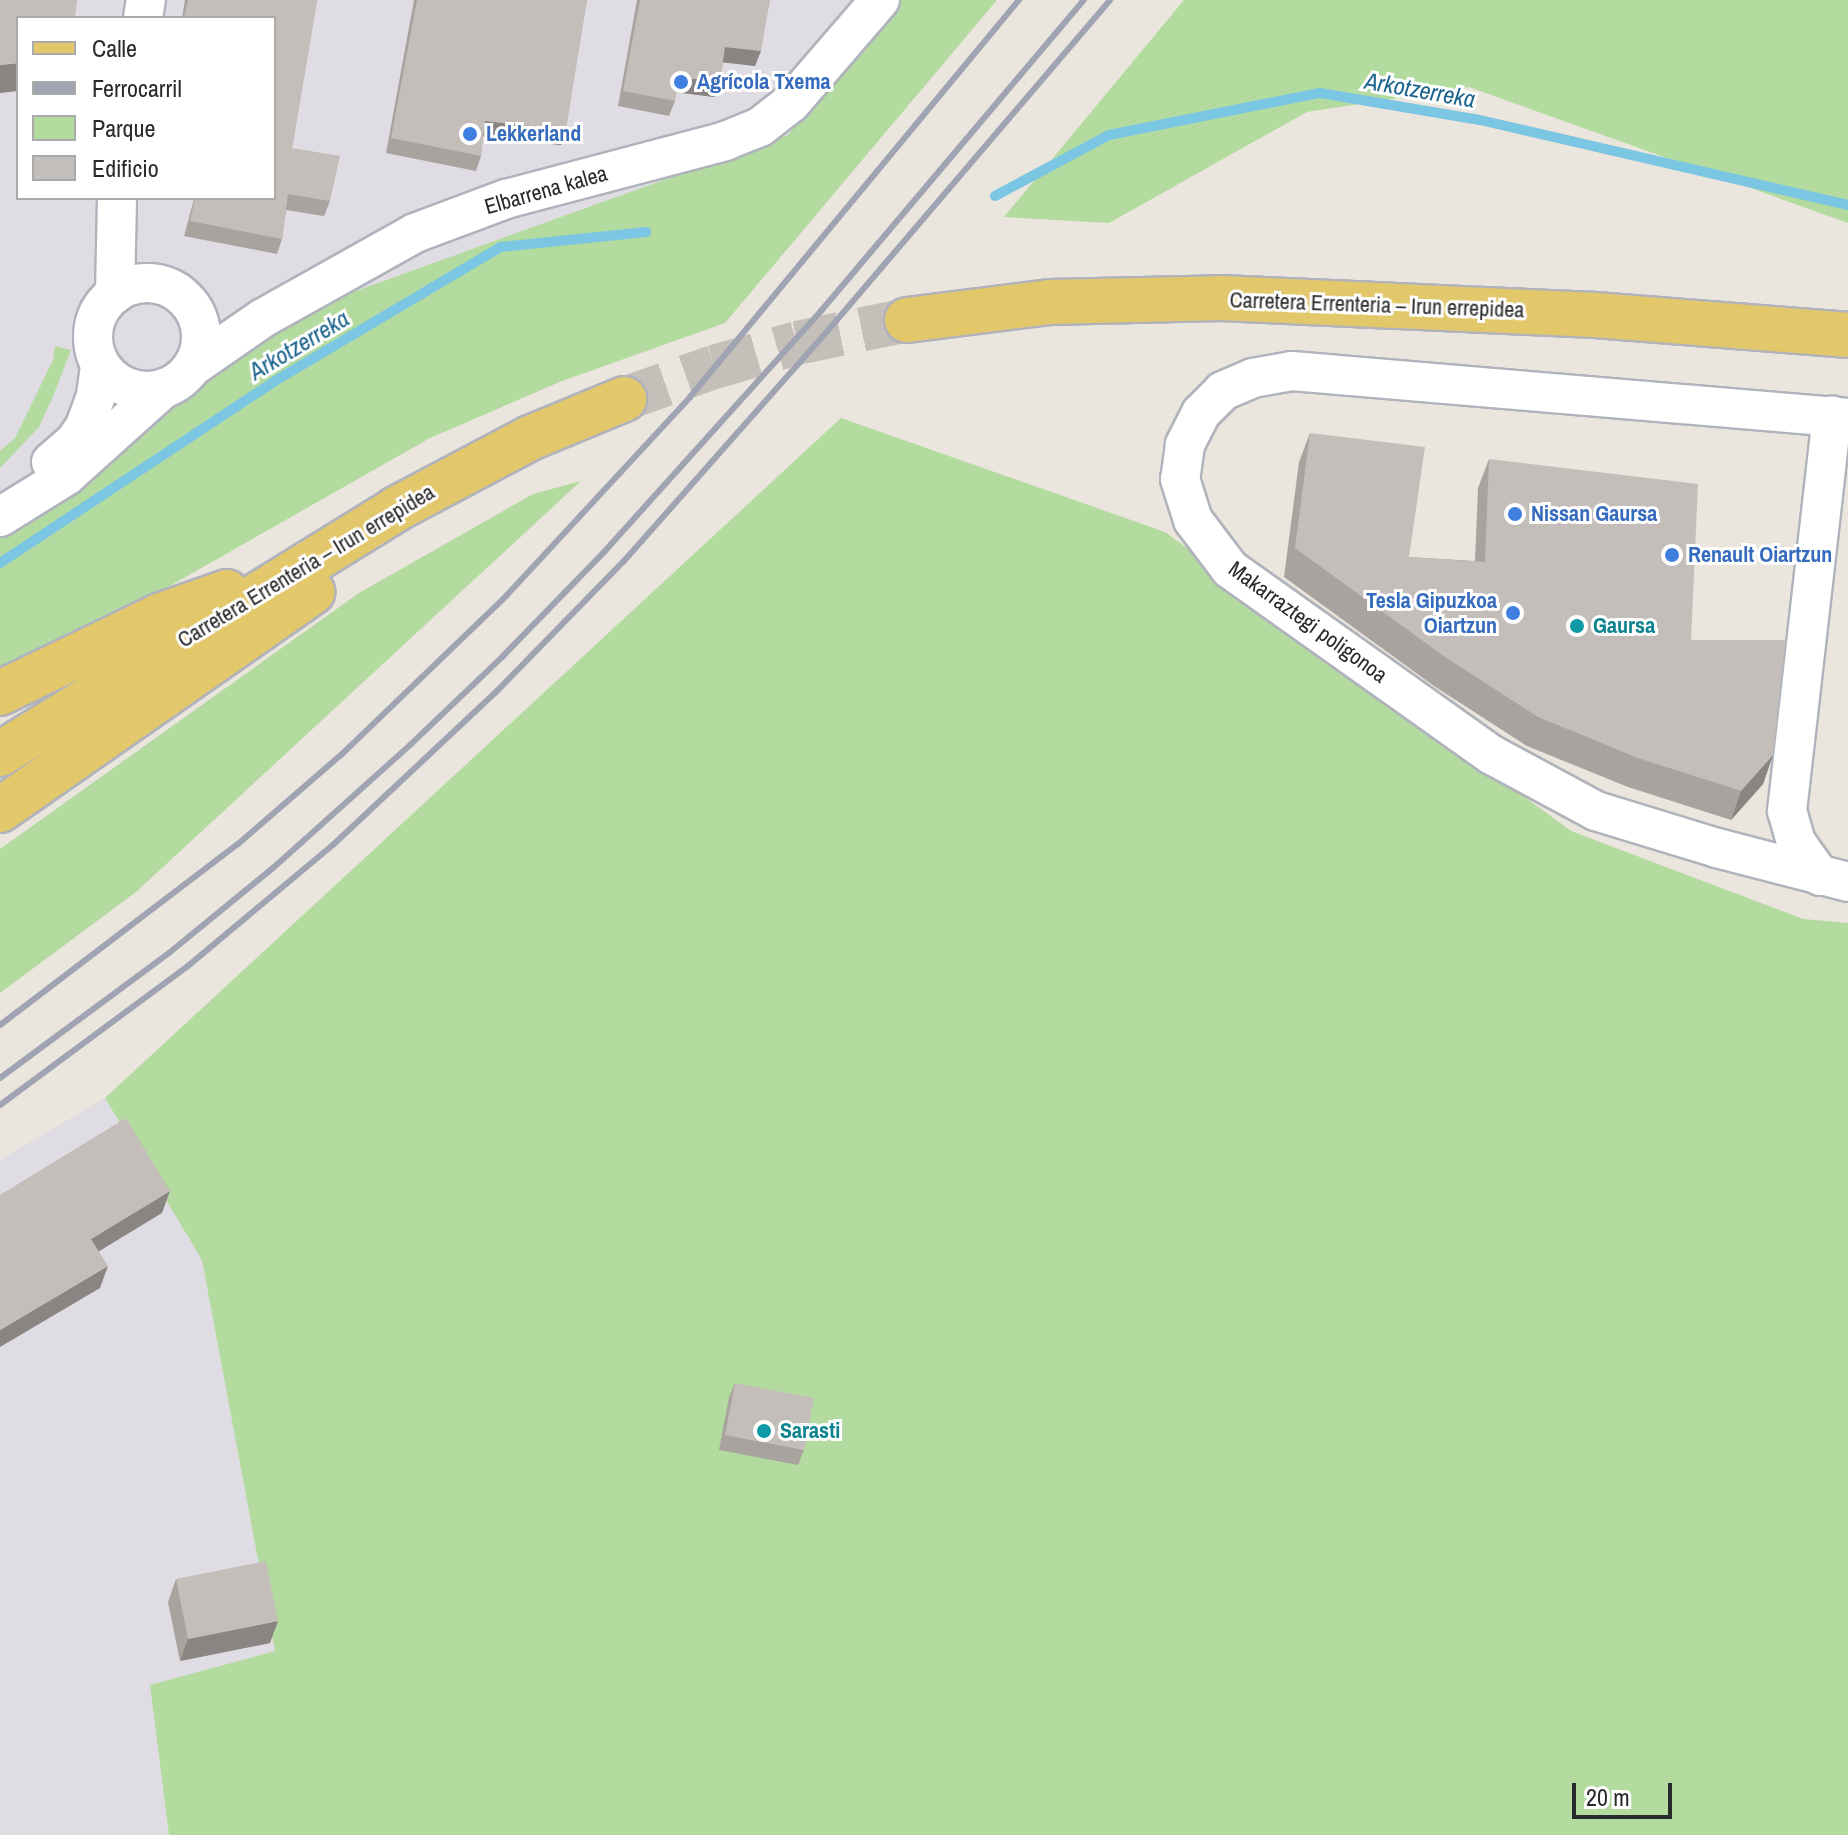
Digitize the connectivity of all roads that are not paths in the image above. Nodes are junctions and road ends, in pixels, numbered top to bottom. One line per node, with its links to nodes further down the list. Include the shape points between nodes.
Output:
1 (880, 0): 7 (street, Elbarrena kalea, via 791,103 760,127 506,199 415,233 263,318)
2 (117, 200): 3 (street)
3 (115, 294): 6 (street, via 98,314 93,331); 7 (street, via 139,283 157,284 187,301 201,333 199,351)
4 (907, 320): 5 (main road, Carretera Errenteria – Irun errepidea, via 1050,302 1221,298 1580,314)
5 (1848, 335)
6 (100, 365): 7 (street, via 128,388 146,391); 11 (street, via 92,411 75,441)
7 (178, 378): 12 (street, Elbarrena kalea, via 66,476)
8 (624, 399): 10 (main road, Carretera Errenteria – Irun errepidea, via 530,438)
9 (1840, 417): 17 (street, Makarraztegi poligonoa, via 1787,811 1796,842); 17 (street, Makarraztegi poligonoa, via 1292,371 1253,378 1223,391 1201,413 1190,434 1180,479 1193,520 1230,569 1492,755 1596,811)
10 (433, 488): 13 (main road, Carretera Errenteria – Irun errepidea); 16 (main road, via 404,529)
11 (0, 497)
12 (0, 517)
13 (308, 563): 14 (main road, via 159,616); 15 (main road, Carretera Errenteria – Irun errepidea)
14 (0, 693)
15 (0, 754)
16 (0, 810)
17 (1834, 879)

